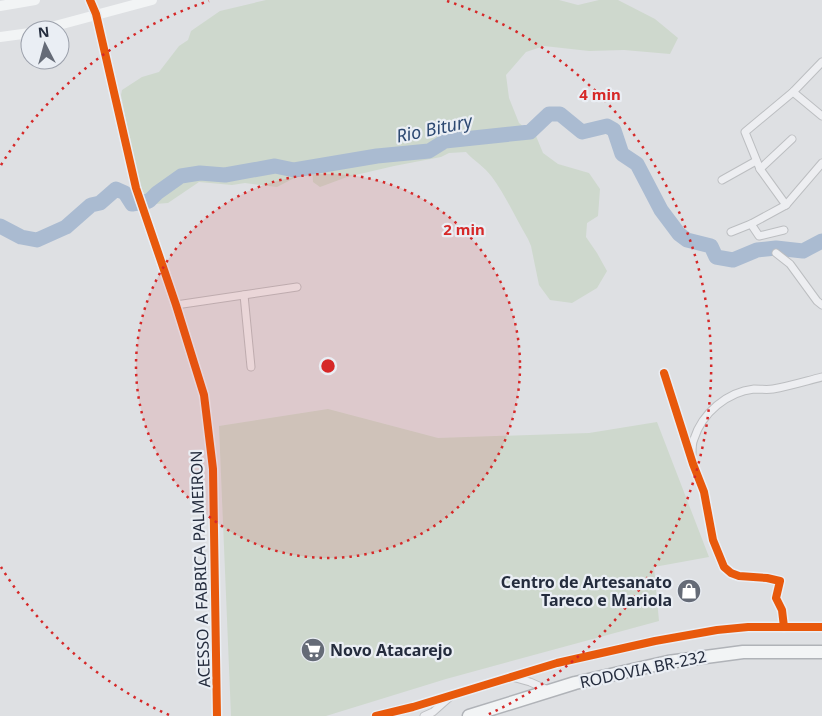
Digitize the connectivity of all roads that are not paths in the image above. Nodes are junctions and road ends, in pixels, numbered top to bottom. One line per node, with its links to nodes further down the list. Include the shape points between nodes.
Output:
1 (35, 0): 4 (main road)
2 (90, 0): 5 (street, ACESSO A FABRICA PALMEIRON)
3 (152, 0): 5 (main road)
4 (0, 6)
5 (96, 14): 6 (main road); 24 (street, ACESSO A FABRICA PALMEIRON, via 136,188)
6 (70, 21)
7 (20, 34): 8 (main road)
8 (0, 37)
9 (822, 62): 10 (street)
10 (793, 92): 11 (street); 13 (street, via 745,132)
11 (822, 116)
12 (792, 139): 15 (street)
13 (756, 161): 15 (street); 16 (street)
14 (822, 163): 17 (street)
15 (760, 169): 17 (street)
16 (722, 180)
17 (786, 205): 18 (street)
18 (751, 224): 19 (street, via 759,236); 20 (street)
19 (784, 230)
20 (731, 232)
21 (776, 253): 25 (street, via 790,264)
22 (297, 287): 23 (street)
23 (244, 295): 24 (street); 26 (street)
24 (176, 305): 36 (street, ACESSO A FABRICA PALMEIRON, via 204,395 214,469)
25 (822, 305)
26 (251, 367)
27 (664, 373): 29 (street)
28 (822, 377): 29 (street, via 790,386 752,390 717,404 694,438)
29 (691, 457): 30 (street, via 704,492 713,540 724,567 739,576 780,581 776,598 782,610)
30 (784, 627): 31 (street); 33 (street, via 717,630 655,641 556,663)
31 (822, 627)
32 (822, 652): 34 (highway, RODOVIA BR-232, via 714,654)
33 (511, 677): 34 (street); 35 (street)
34 (550, 691): 39 (highway, RODOVIA BR-232)
35 (453, 694): 37 (street); 38 (street)
36 (217, 716)
37 (376, 716)
38 (424, 716)
39 (469, 716)

